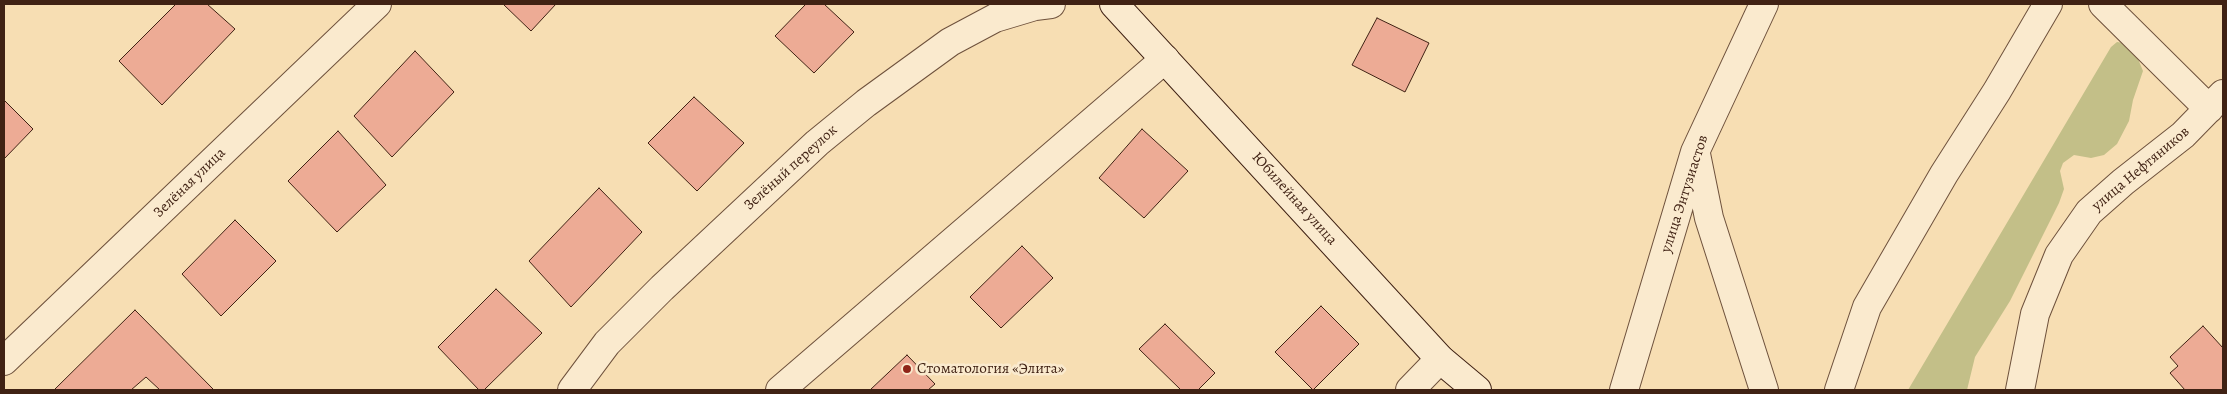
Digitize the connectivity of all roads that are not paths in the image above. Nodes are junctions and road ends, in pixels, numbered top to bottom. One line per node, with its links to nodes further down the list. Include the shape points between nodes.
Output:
1 (377, 4): 11 (street, Зелёная улица)
2 (1051, 4): 12 (street, Зелёный переулок, via 995,18 950,42 866,103 817,143 662,288 606,343)
3 (1114, 4): 7 (street, Юбилейная улица)
4 (1764, 4): 9 (street, улица Энтузиастов)
5 (2048, 4): 18 (street, via 1867,307)
6 (2103, 4): 8 (street)
7 (1166, 58): 10 (street, Юбилейная улица); 13 (street)
8 (2216, 101): 19 (street, улица Нефтяников, via 2183,134 2089,212 2059,255 2035,314)
9 (1695, 152): 16 (street, улица Энтузиастов); 17 (street, via 1709,218)
10 (1440, 360): 14 (street); 15 (street, Юбилейная улица)
11 (4, 361)
12 (572, 390)
13 (780, 390)
14 (1410, 390)
15 (1477, 390)
16 (1624, 390)
17 (1764, 390)
18 (1839, 390)
19 (2020, 390)

